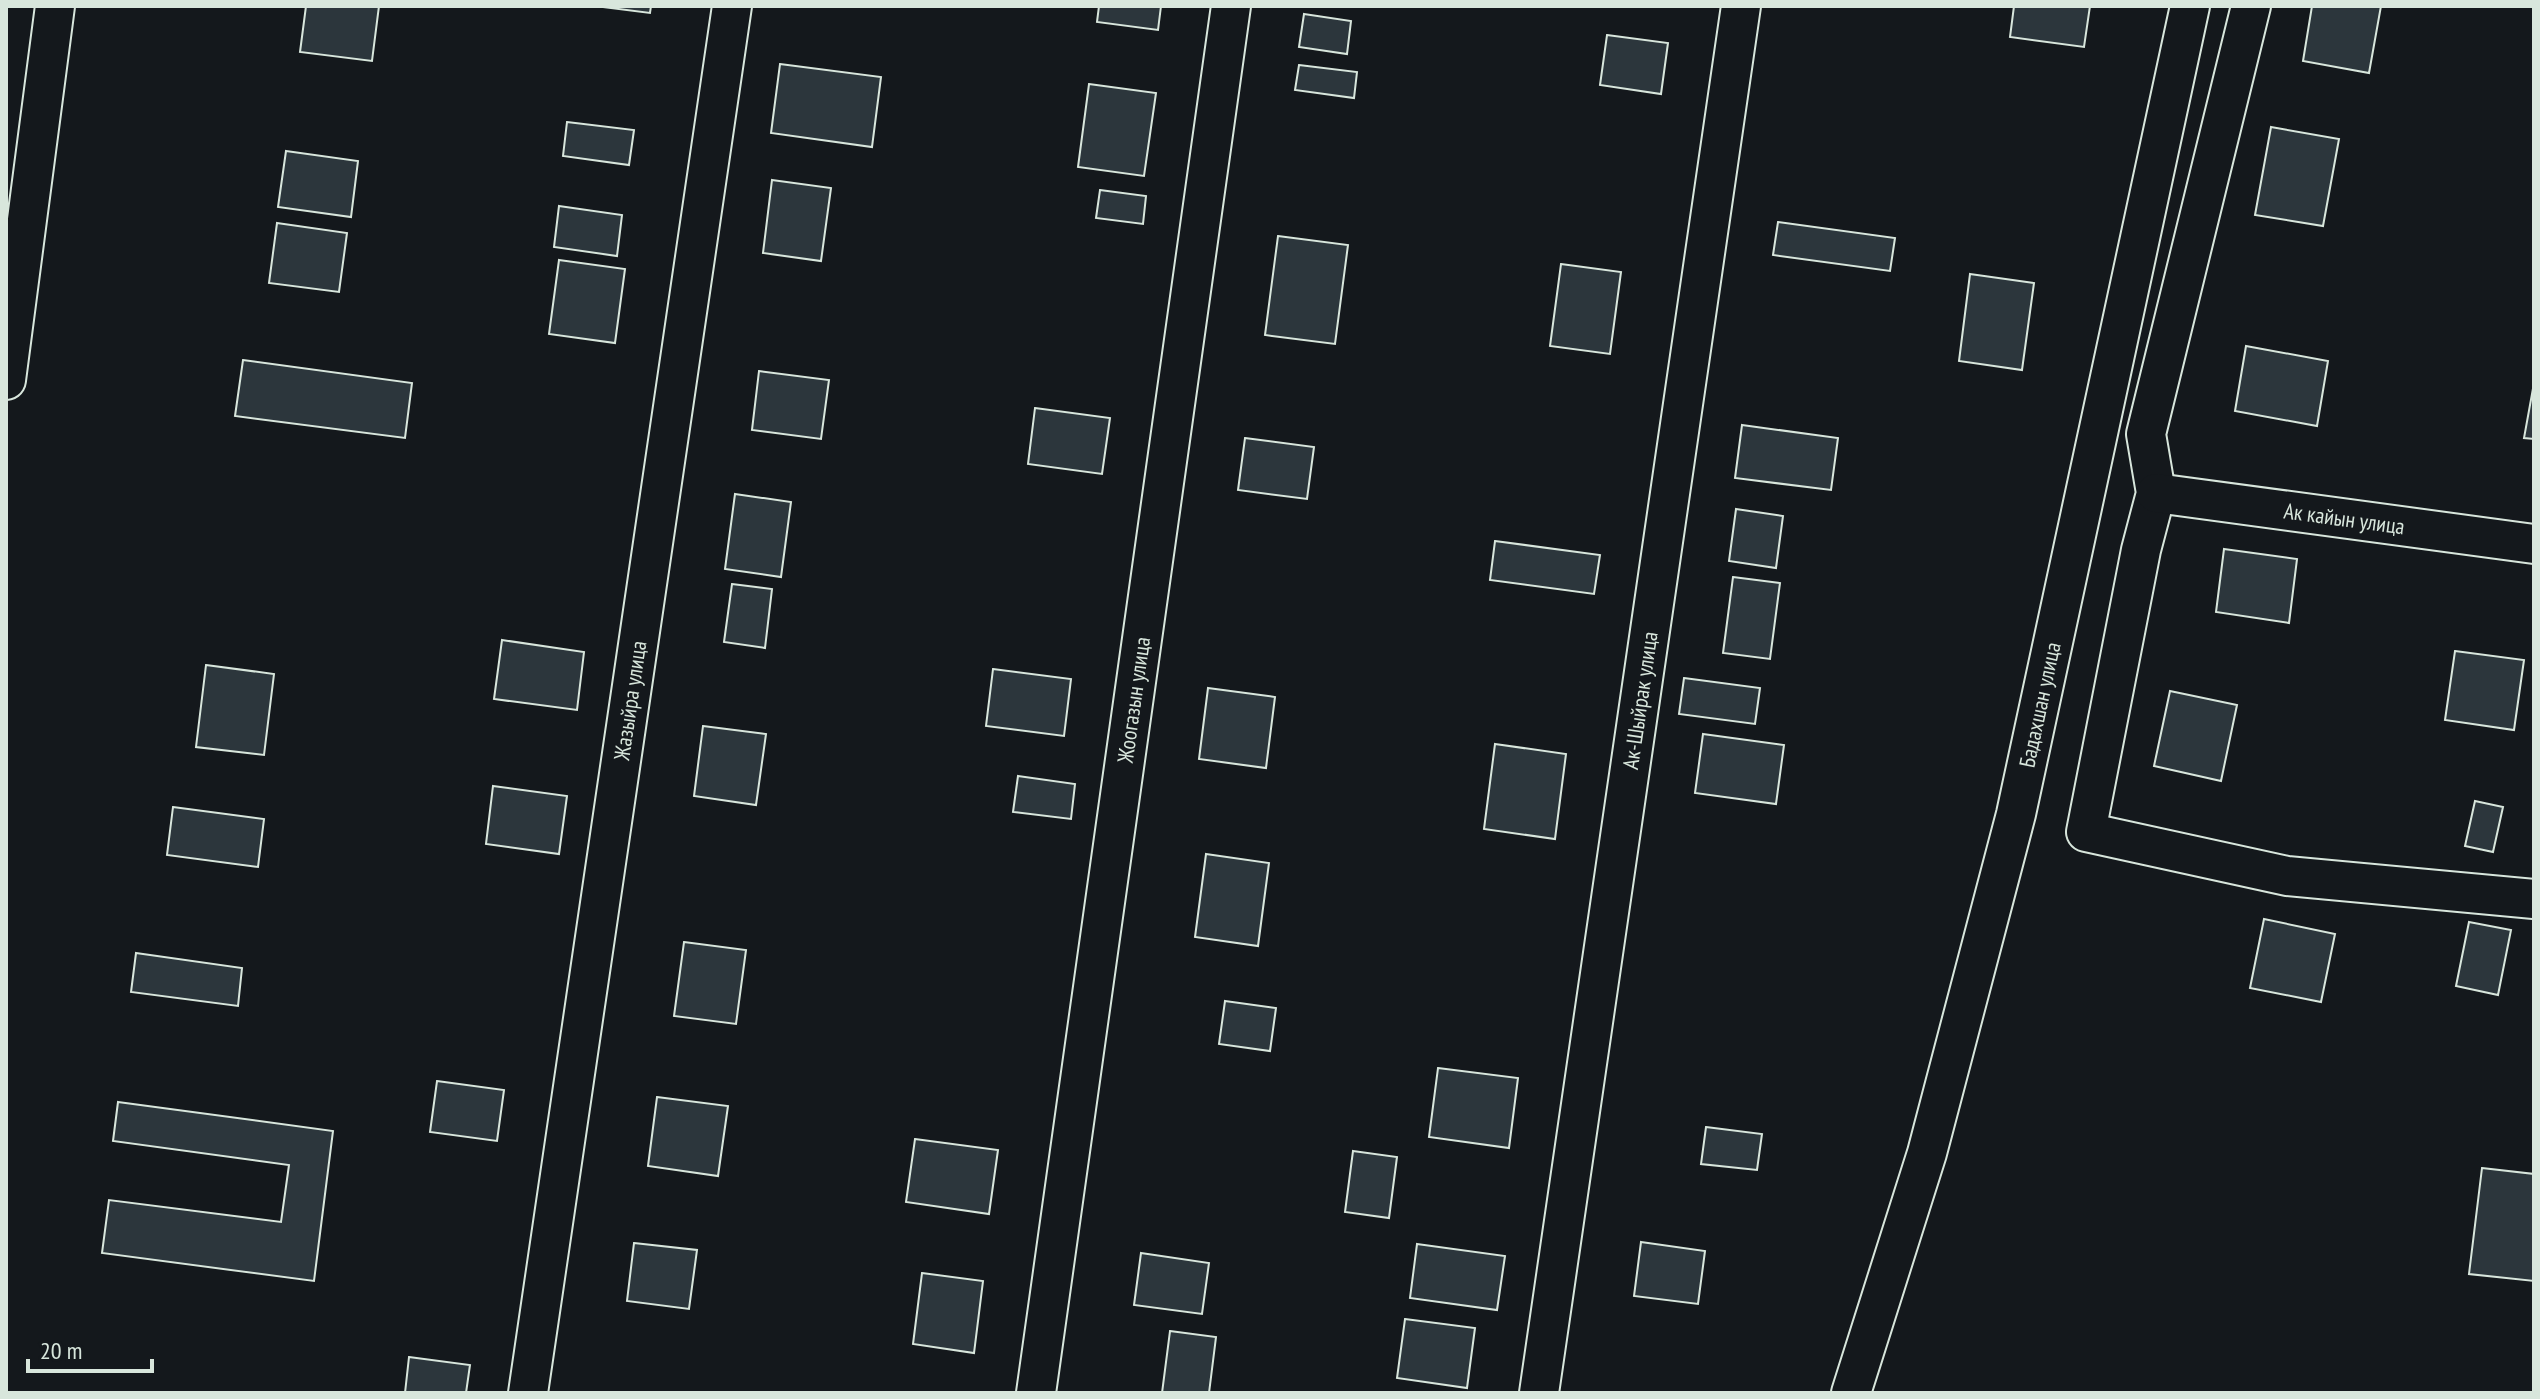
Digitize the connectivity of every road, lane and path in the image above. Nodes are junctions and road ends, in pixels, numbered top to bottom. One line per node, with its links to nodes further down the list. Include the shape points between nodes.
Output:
1 (55, 6): 7 (street)
2 (732, 6): 11 (street, Жазыйра улица)
3 (1231, 6): 12 (street, Жоогазын улица)
4 (1741, 6): 13 (street, Ак-Шыйрак улица)
5 (2190, 6): 14 (street, Бадахшан улица, via 2016,814 1927,1153)
6 (2251, 6): 8 (street, via 2146,434)
7 (6, 380)
8 (2156, 493): 9 (street, Ак кайын улица); 10 (street, via 2086,832 2287,876)
9 (2534, 544)
10 (2534, 899)
11 (528, 1393)
12 (1036, 1393)
13 (1539, 1393)
14 (1851, 1393)

